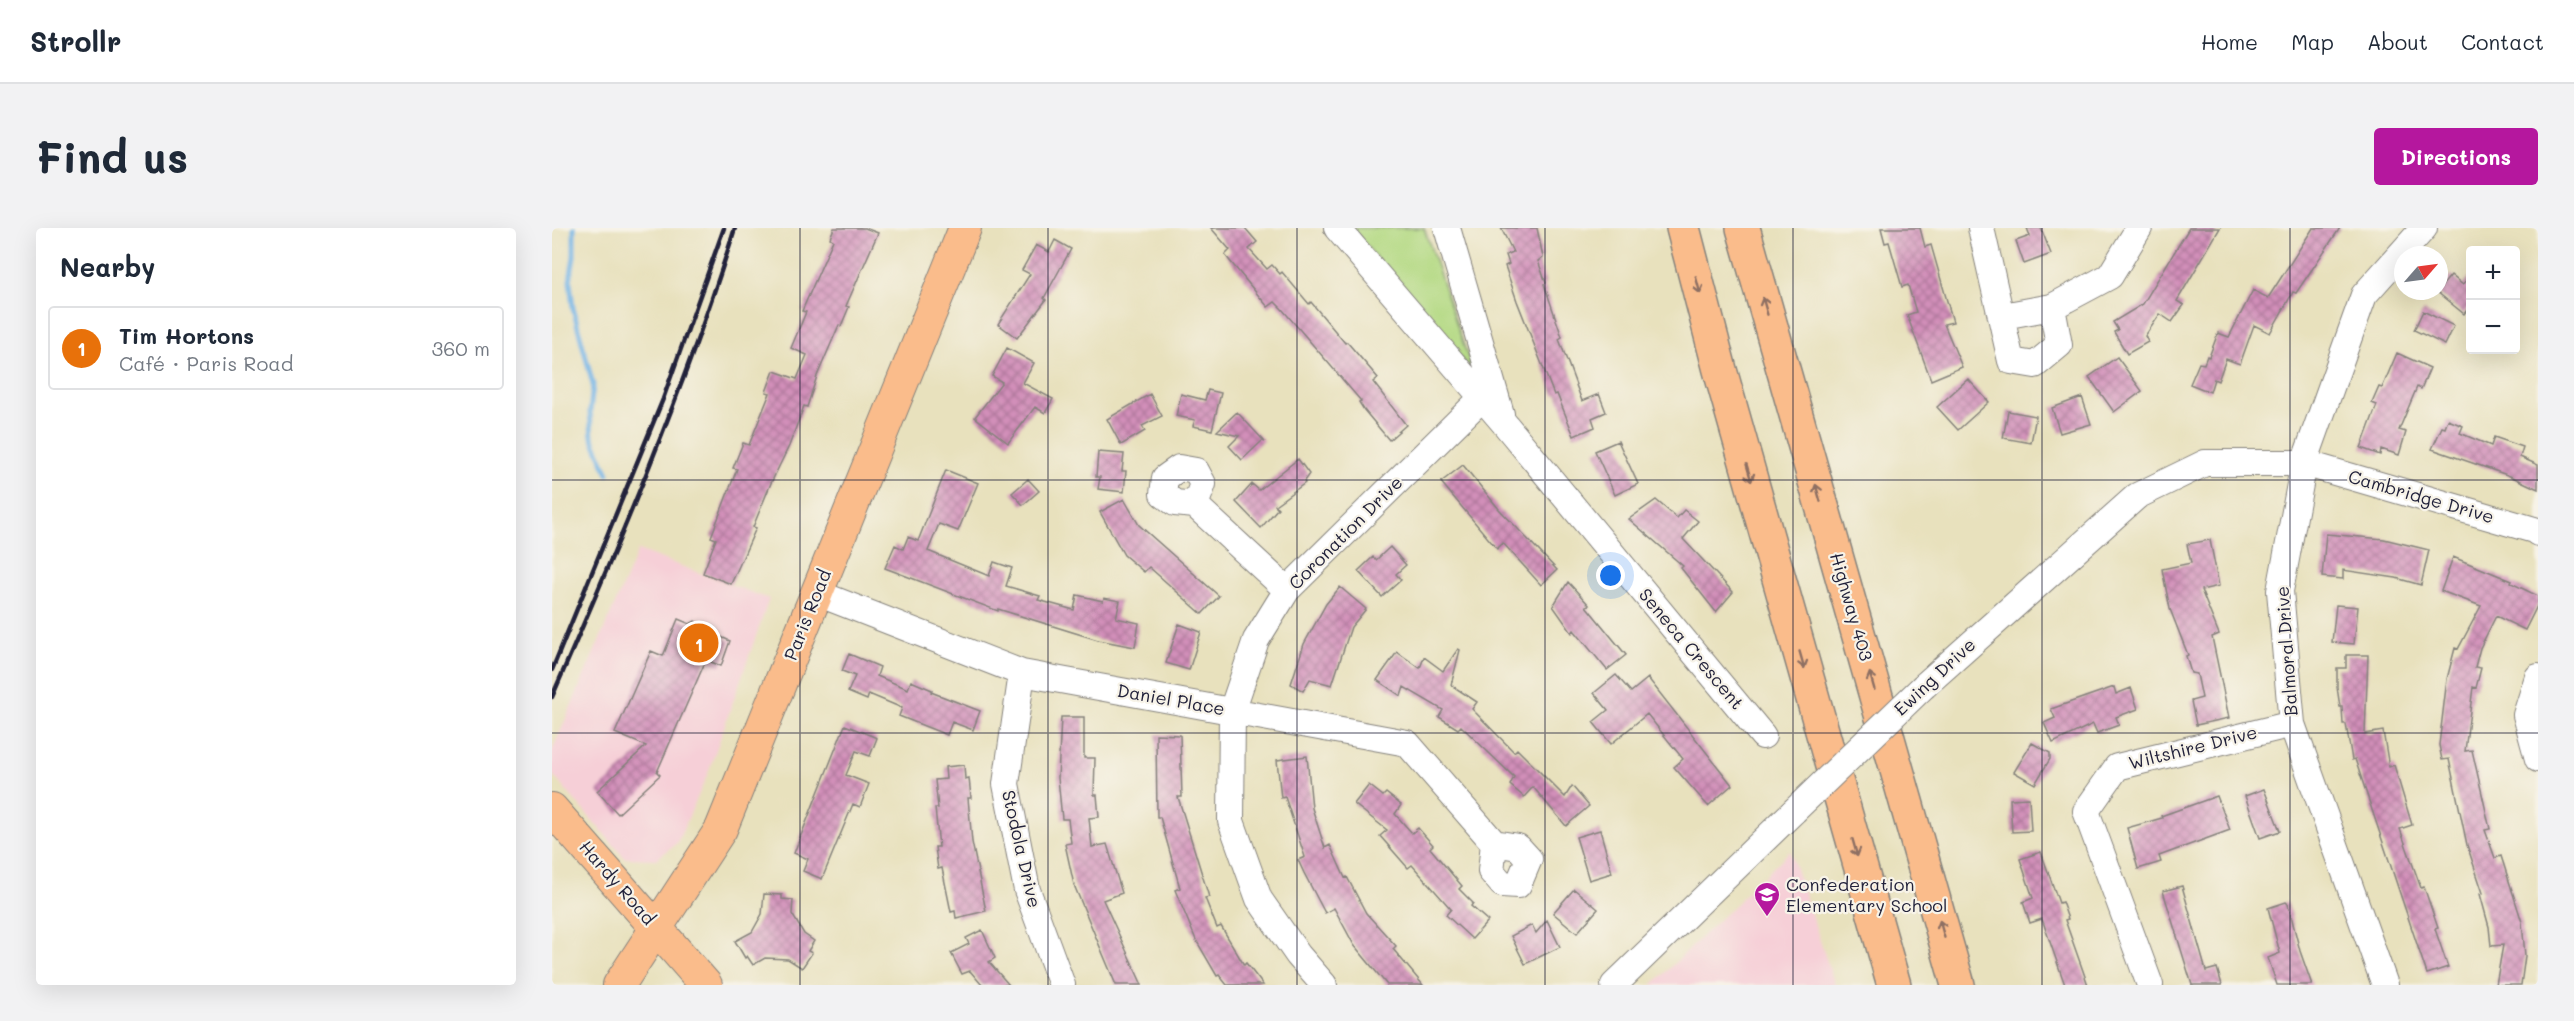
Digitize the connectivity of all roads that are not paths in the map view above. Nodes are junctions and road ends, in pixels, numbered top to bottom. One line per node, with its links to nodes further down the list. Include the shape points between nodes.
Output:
1 (965, 228): 17 (main road, Paris Road)
2 (1336, 228): 11 (street, Seneca Crescent)
3 (1447, 228): 12 (street, Seneca Crescent)
4 (1683, 228): 32 (highway, one-way to 32)
5 (1743, 228): 33 (highway, Highway 403, one-way to 5)
6 (1982, 228): 10 (street)
7 (2139, 228): 9 (street, via 2110,276)
8 (2424, 228): 13 (street, Balmoral Drive, via 2364,295)
9 (2052, 307): 10 (street); 10 (street, via 2059,345 2035,365 2011,361)
10 (2003, 316)
11 (1482, 398): 12 (street, Seneca Crescent); 16 (street, Coronation Drive)
12 (1504, 423): 22 (street, Seneca Crescent)
13 (2304, 463): 15 (street, Cambridge Drive); 21 (street, Balmoral Drive, via 2280,591); 31 (street, Ewing Drive, bridge, via 2205,463 2137,496 1924,686)
14 (1195, 505): 16 (street)
15 (2538, 533)
16 (1287, 590): 20 (street, Coronation Drive, via 1256,640)
17 (816, 593): 18 (street, Daniel Place); 26 (main road, Paris Road, via 722,829)
18 (1023, 674): 20 (street, Daniel Place); 29 (street, Stodola Drive, via 1006,784 1027,890)
19 (2538, 677): 23 (street, via 2526,715)
20 (1232, 711): 25 (street, Daniel Place, via 1407,743); 30 (street, Coronation Drive, via 1231,821 1259,898)
21 (2292, 724): 34 (street, Wiltshire Drive, via 2116,767 2086,812); 35 (street, Balmoral Drive)
22 (1763, 736)
23 (2538, 759)
24 (552, 809): 26 (main road, Hardy Road)
25 (1494, 843)
26 (657, 929): 27 (main road, Paris Road); 28 (main road, Hardy Road)
27 (619, 985)
28 (706, 985)
29 (1062, 985)
30 (1324, 985)
31 (1614, 985)
32 (1894, 985)
33 (1958, 985)
34 (2150, 985)
35 (2385, 985)

